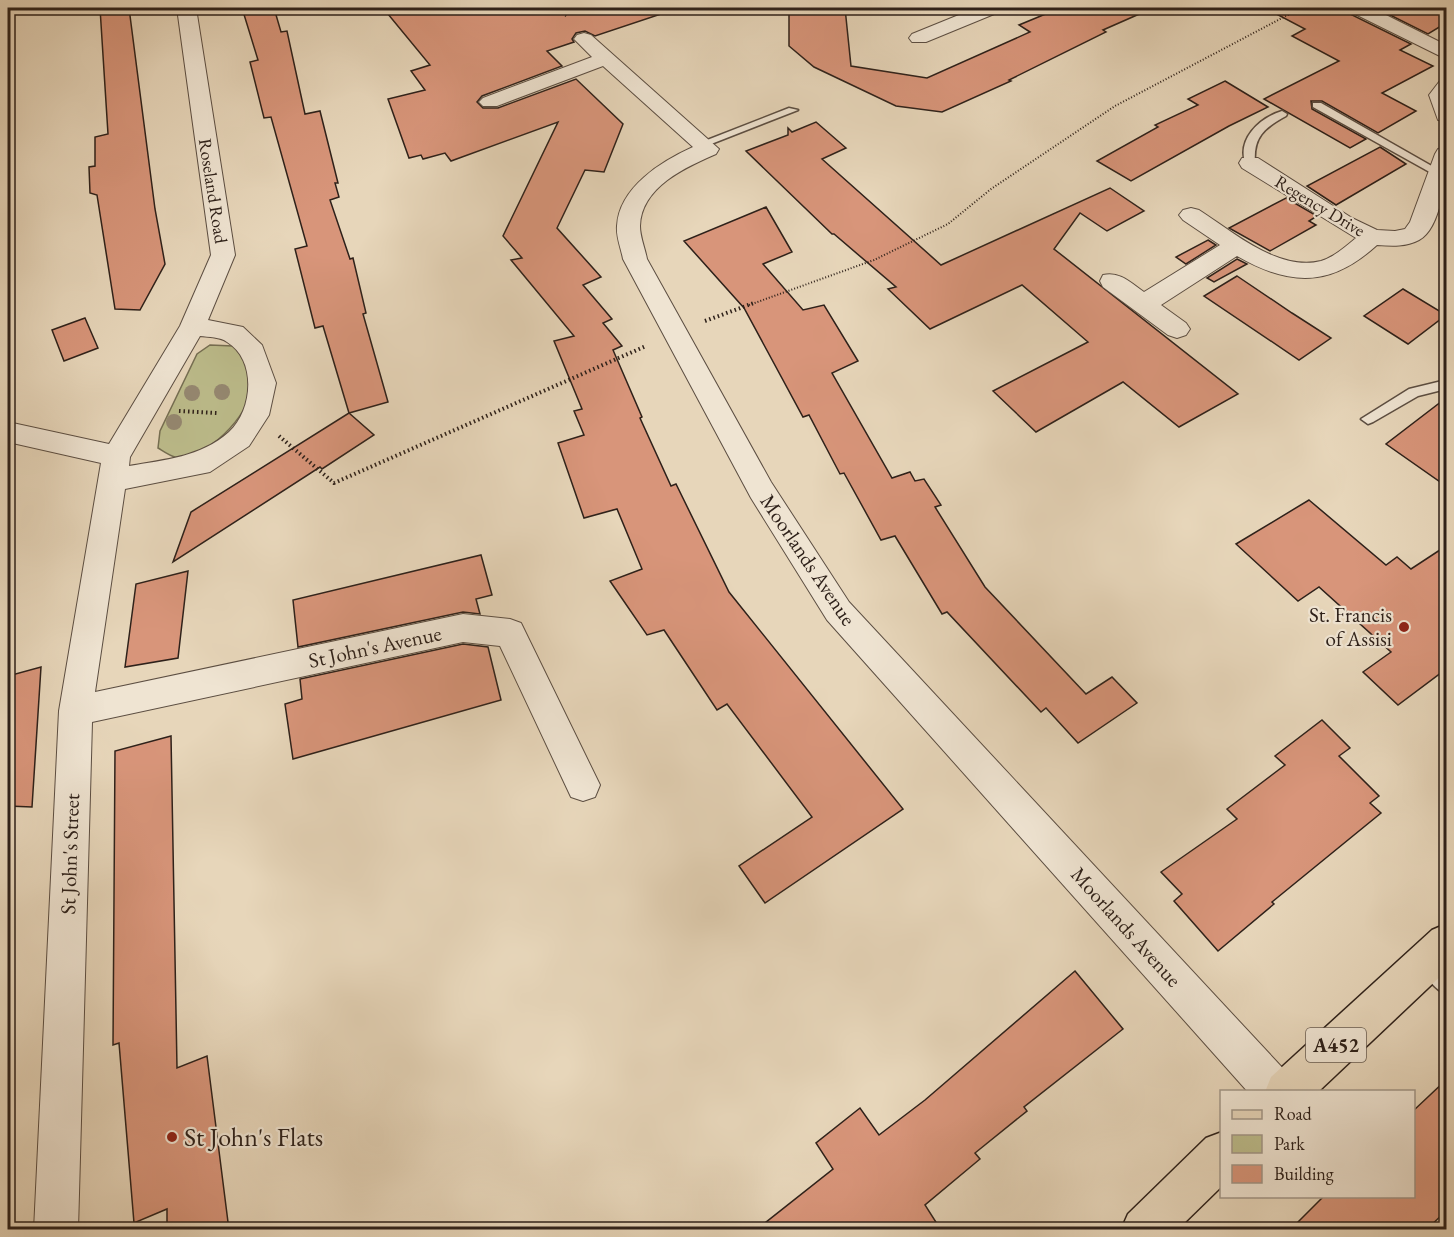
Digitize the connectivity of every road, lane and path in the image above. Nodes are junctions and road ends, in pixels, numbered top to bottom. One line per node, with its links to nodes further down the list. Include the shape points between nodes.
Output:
1 (210, 8): 5 (street)
2 (992, 8): 6 (street)
3 (1301, 8): 26 (path, via 1115,106 991,189 948,224 874,260)
4 (1358, 8): 8 (street)
5 (186, 10): 24 (street, Roseland Road, via 223,255)
6 (919, 38)
7 (584, 39): 9 (street)
8 (1446, 53)
9 (604, 59): 11 (street); 16 (street)
10 (1446, 86): 15 (street, via 1439,95)
11 (490, 102)
12 (1317, 105): 18 (lane)
13 (793, 110): 16 (lane)
14 (1282, 114): 17 (lane, via 1256,131 1248,146)
15 (1446, 115)
16 (702, 144): 26 (street, Moorlands Avenue, via 708,149 676,163 647,184 629,224 635,259)
17 (1250, 163): 20 (street, Regency Drive)
18 (1443, 164): 20 (street, Regency Drive, via 1421,223 1413,234 1396,239)
19 (1191, 216): 21 (street)
20 (1372, 237): 21 (street, via 1362,248 1319,272 1279,267)
21 (1237, 245): 23 (street)
22 (1112, 281): 23 (street)
23 (1144, 304): 25 (street)
24 (193, 326): 28 (street, Roseland Road); 29 (street, via 234,333 254,351 263,383)
25 (1177, 329)
26 (675, 333): 29 (path, via 334,483); 36 (street, Moorlands Avenue, via 761,490 838,611)
27 (1446, 385): 30 (lane, via 1414,392)
28 (143, 410): 29 (path); 32 (street, Roseland Road)
29 (255, 415): 32 (street, via 239,439 200,464)
30 (1368, 419)
31 (8, 432): 32 (street)
32 (115, 468): 33 (street, St John's Street)
33 (75, 711): 34 (street, St John's Avenue, via 464,628 510,633); 39 (street, St John's Street)
34 (583, 785)
35 (1440, 963): 37 (main road, A452)
36 (1274, 1090)
37 (1288, 1090)
38 (1220, 1155): 40 (main road)
39 (56, 1230)
40 (1143, 1230)

